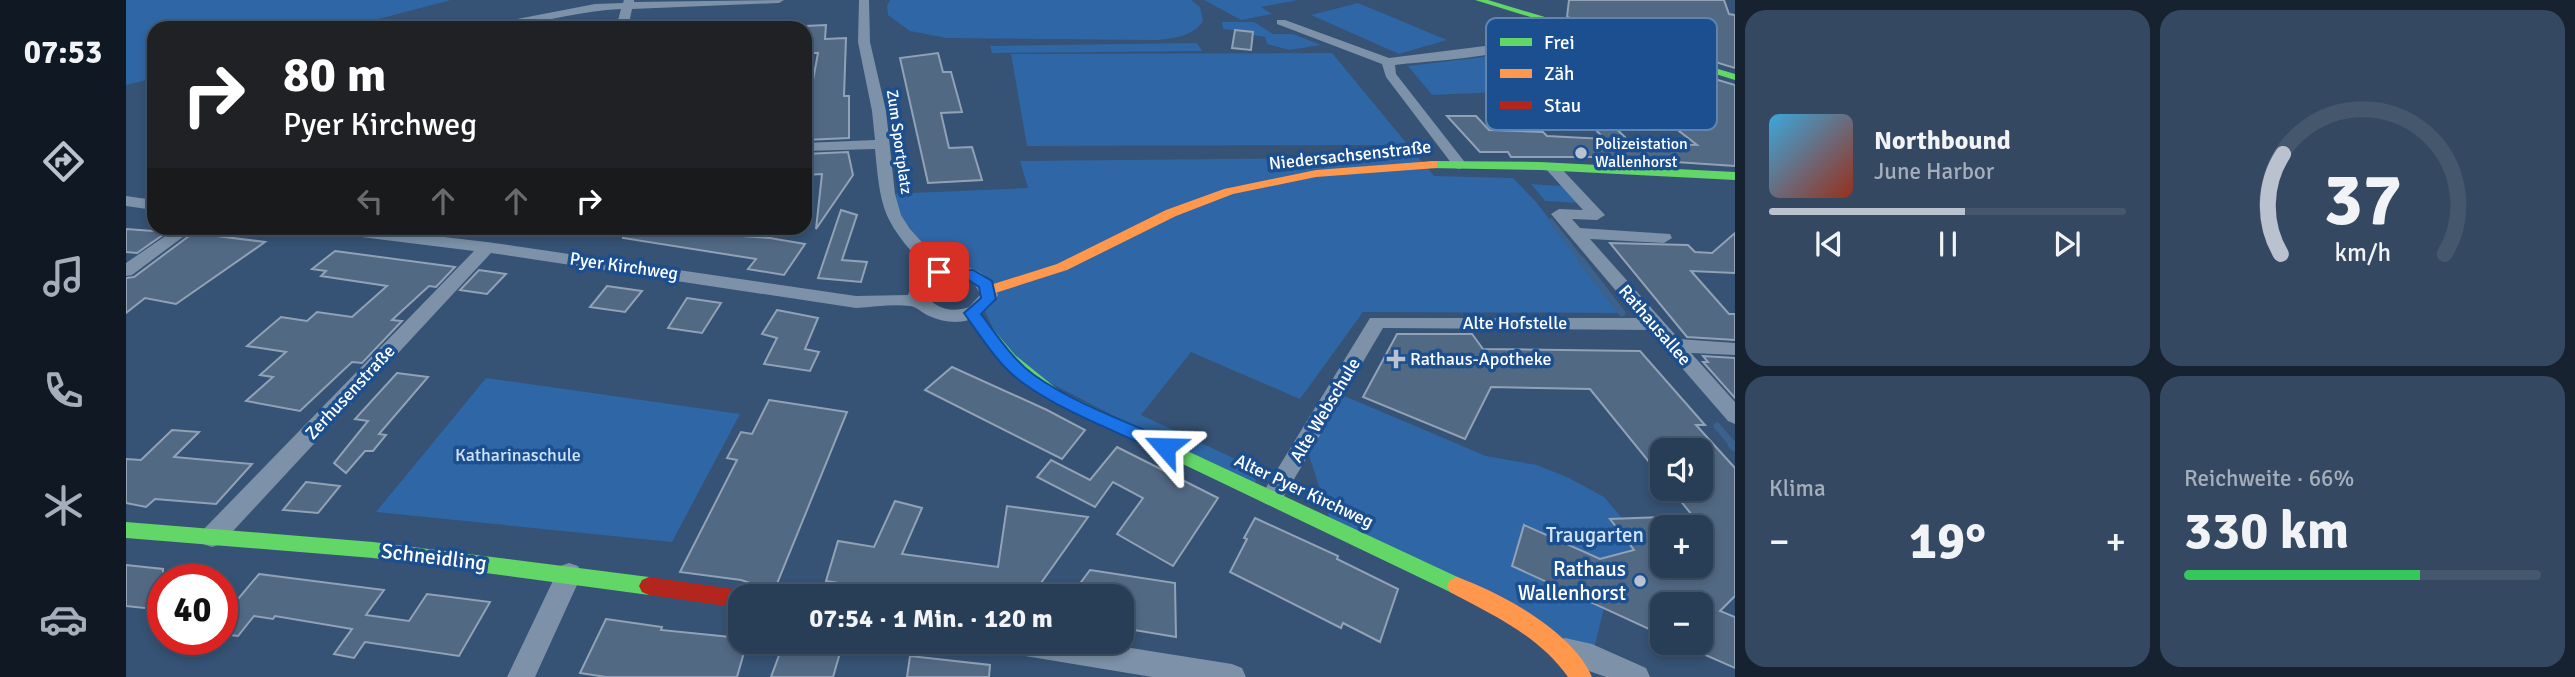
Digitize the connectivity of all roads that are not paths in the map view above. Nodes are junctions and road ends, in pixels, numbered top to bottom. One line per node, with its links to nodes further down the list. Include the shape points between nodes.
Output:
1 (779, 0): 4 (street)
2 (864, 0): 13 (street, Zum Sportplatz, via 864,42)
3 (1479, 0): 5 (street)
4 (629, 3): 6 (street); 7 (street)
5 (1539, 18)
6 (522, 21)
7 (624, 21)
8 (1281, 22): 10 (street)
9 (1486, 49): 10 (street)
10 (1388, 62): 15 (street, via 1390,74)
11 (1717, 72): 12 (street)
12 (1735, 77)
13 (883, 144): 14 (street); 26 (street, Zum Sportplatz, via 893,215)
14 (812, 147)
15 (1460, 165): 16 (street, Niedersachsenstraße); 27 (street, Niedersachsenstraße, via 1313,175 1227,192 1168,213 1055,270)
16 (1553, 168): 17 (street, Niedersachsenstraße); 20 (street, Rathausallee, via 1597,215 1559,214)
17 (1735, 176)
18 (126, 201): 19 (street)
19 (147, 204)
20 (1575, 233): 23 (street); 31 (street, Rathausallee)
21 (177, 235): 25 (street)
22 (387, 235): 24 (street, Pyer Kirchweg)
23 (1664, 238)
24 (487, 247): 28 (street, Pyer Kirchweg, via 856,302); 37 (street, Zerhusenstraße)
25 (126, 271)
26 (939, 272): 27 (street, via 962,271 981,279); 28 (street, via 922,280)
27 (989, 290): 29 (street, via 988,299)
28 (918, 300): 29 (street, Pyer Kirchweg, via 934,313)
29 (972, 313): 35 (street, Alter Pyer Kirchweg, via 1008,361 1037,384)
30 (1377, 322): 31 (street, Alte Hofstelle); 35 (street, Alte Webschule)
31 (1653, 324): 32 (street, Rathausallee)
32 (1672, 345): 33 (street); 34 (street, Rathausallee)
33 (1735, 349)
34 (1735, 416)
35 (1272, 497): 40 (street, Alter Pyer Kirchweg, via 1520,619)
36 (126, 530): 37 (street, Schneidling)
37 (212, 537): 38 (street, Schneidling)
38 (569, 573): 39 (street, Schneidling); 42 (street)
39 (728, 597)
40 (1561, 649): 44 (street); 45 (street)
41 (1088, 654): 43 (street)
42 (521, 677)
43 (1232, 677)
44 (1581, 677)
45 (1636, 677)

